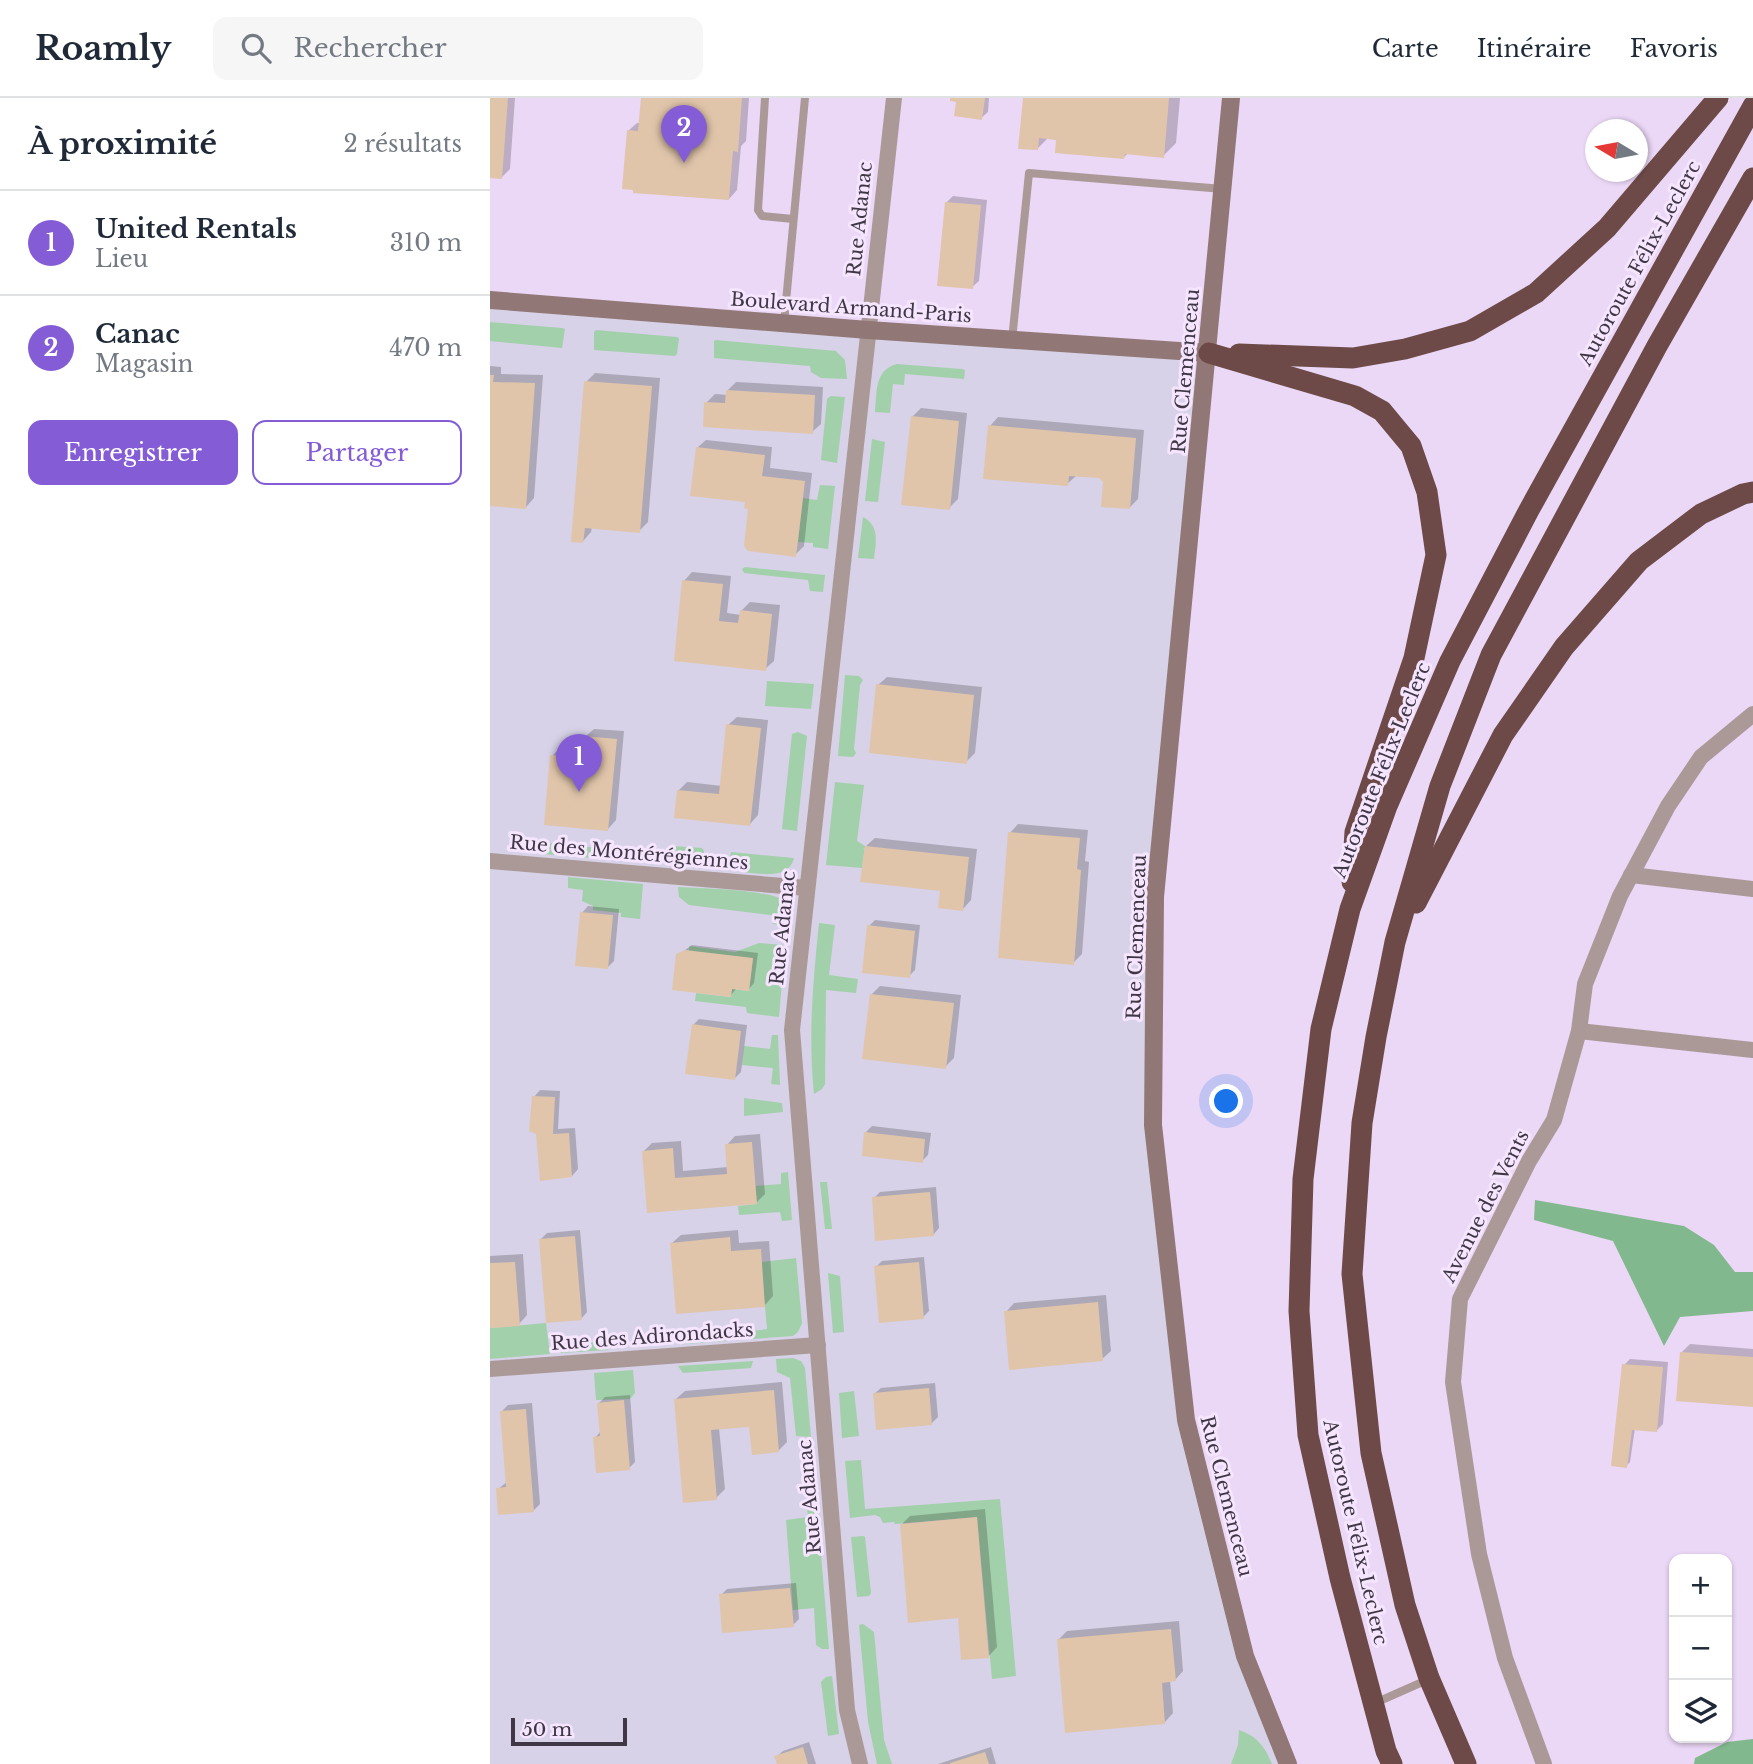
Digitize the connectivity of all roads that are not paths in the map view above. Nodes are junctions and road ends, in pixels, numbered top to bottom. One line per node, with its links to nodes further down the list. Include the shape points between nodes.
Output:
1 (765, 98): 9 (lane, via 758,210 761,216)
2 (805, 98): 9 (lane)
3 (894, 98): 12 (street, Rue Adanac)
4 (1231, 98): 8 (street, Rue Clemenceau)
5 (1718, 98): 14 (highway, via 1607,228 1536,293 1470,331 1353,358)
6 (1753, 106): 21 (highway, Autoroute Félix-Leclerc, via 1450,661 1387,806)
7 (1753, 178): 22 (highway, Autoroute Félix-Leclerc, via 1491,655 1440,786)
8 (1223, 189): 13 (lane, via 1029,173); 14 (street, Rue Clemenceau)
9 (793, 219): 11 (lane)
10 (490, 300): 11 (street, Boulevard Armand-Paris)
11 (784, 323): 12 (street, Boulevard Armand-Paris)
12 (868, 330): 13 (street, Boulevard Armand-Paris); 19 (street, Rue Adanac)
13 (1012, 340): 14 (street, Boulevard Armand-Paris)
14 (1209, 353): 21 (highway, via 1329,387 1382,411 1410,446 1427,492 1436,555 1414,658 1355,832); 30 (street, Rue Clemenceau, via 1155,897 1153,1125 1186,1420 1245,1656)
15 (1753, 492): 22 (highway, via 1700,514 1639,561 1564,647 1503,735)
16 (1753, 714): 18 (street, Avenue des Vents, via 1701,757)
17 (490, 861): 19 (street, Rue des Montérégiennes)
18 (1631, 875): 20 (street); 23 (street, Avenue des Vents, via 1585,984)
19 (807, 888): 25 (street, Rue Adanac, via 792,1030)
20 (1753, 889)
21 (1350, 909): 28 (highway, Autoroute Félix-Leclerc, via 1321,1029 1303,1179 1299,1311 1308,1435)
22 (1395, 942): 27 (highway, Autoroute Félix-Leclerc, via 1362,1123 1352,1274 1371,1453 1405,1605)
23 (1579, 1031): 24 (street); 33 (street, Avenue des Vents, via 1553,1120 1460,1299 1453,1382 1479,1554 1505,1658)
24 (1753, 1051)
25 (818, 1345): 26 (street, Rue des Adirondacks); 29 (street, Rue Adanac, via 847,1710)
26 (490, 1369)
27 (1429, 1678): 28 (lane); 32 (highway, Autoroute Félix-Leclerc)
28 (1374, 1703): 31 (highway, Autoroute Félix-Leclerc)
29 (860, 1764)
30 (1288, 1764)
31 (1392, 1764)
32 (1466, 1764)
33 (1544, 1764)

